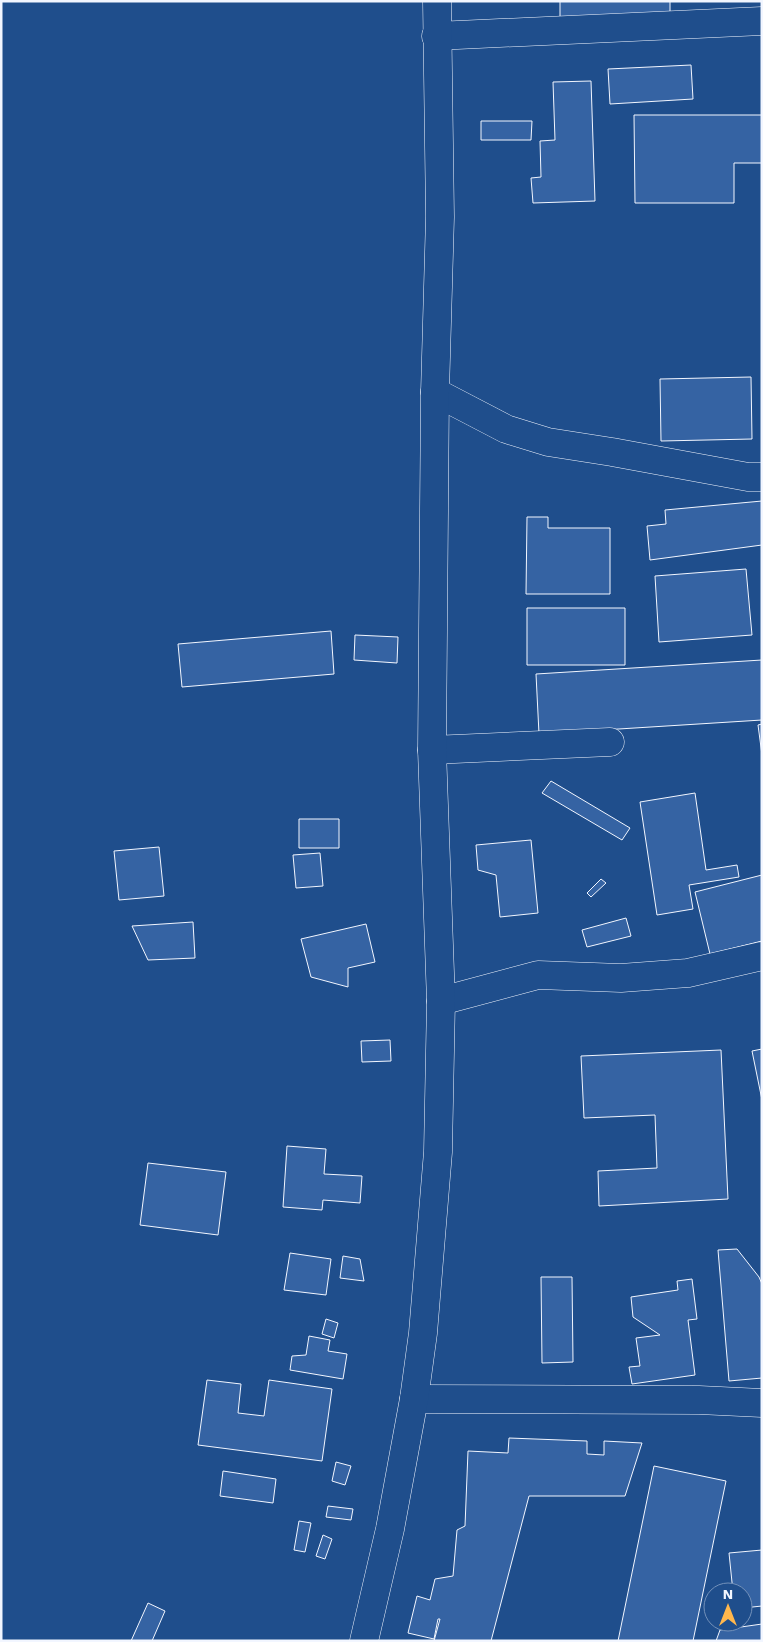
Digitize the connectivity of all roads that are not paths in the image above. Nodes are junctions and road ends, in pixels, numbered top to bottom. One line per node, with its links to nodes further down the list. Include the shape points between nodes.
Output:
1 (437, 1): 3 (street)
2 (762, 21): 3 (street)
3 (436, 36): 4 (street, via 440,217)
4 (435, 392): 5 (street, via 506,429 548,442); 7 (street)
5 (762, 477)
6 (610, 742): 7 (street)
7 (432, 750): 9 (street)
8 (762, 956): 9 (street, via 688,973 621,978 538,975)
9 (441, 1001): 10 (street, via 438,1152 424,1333)
10 (414, 1399): 11 (street); 12 (street, via 390,1529)
11 (762, 1403)
12 (364, 1641)

